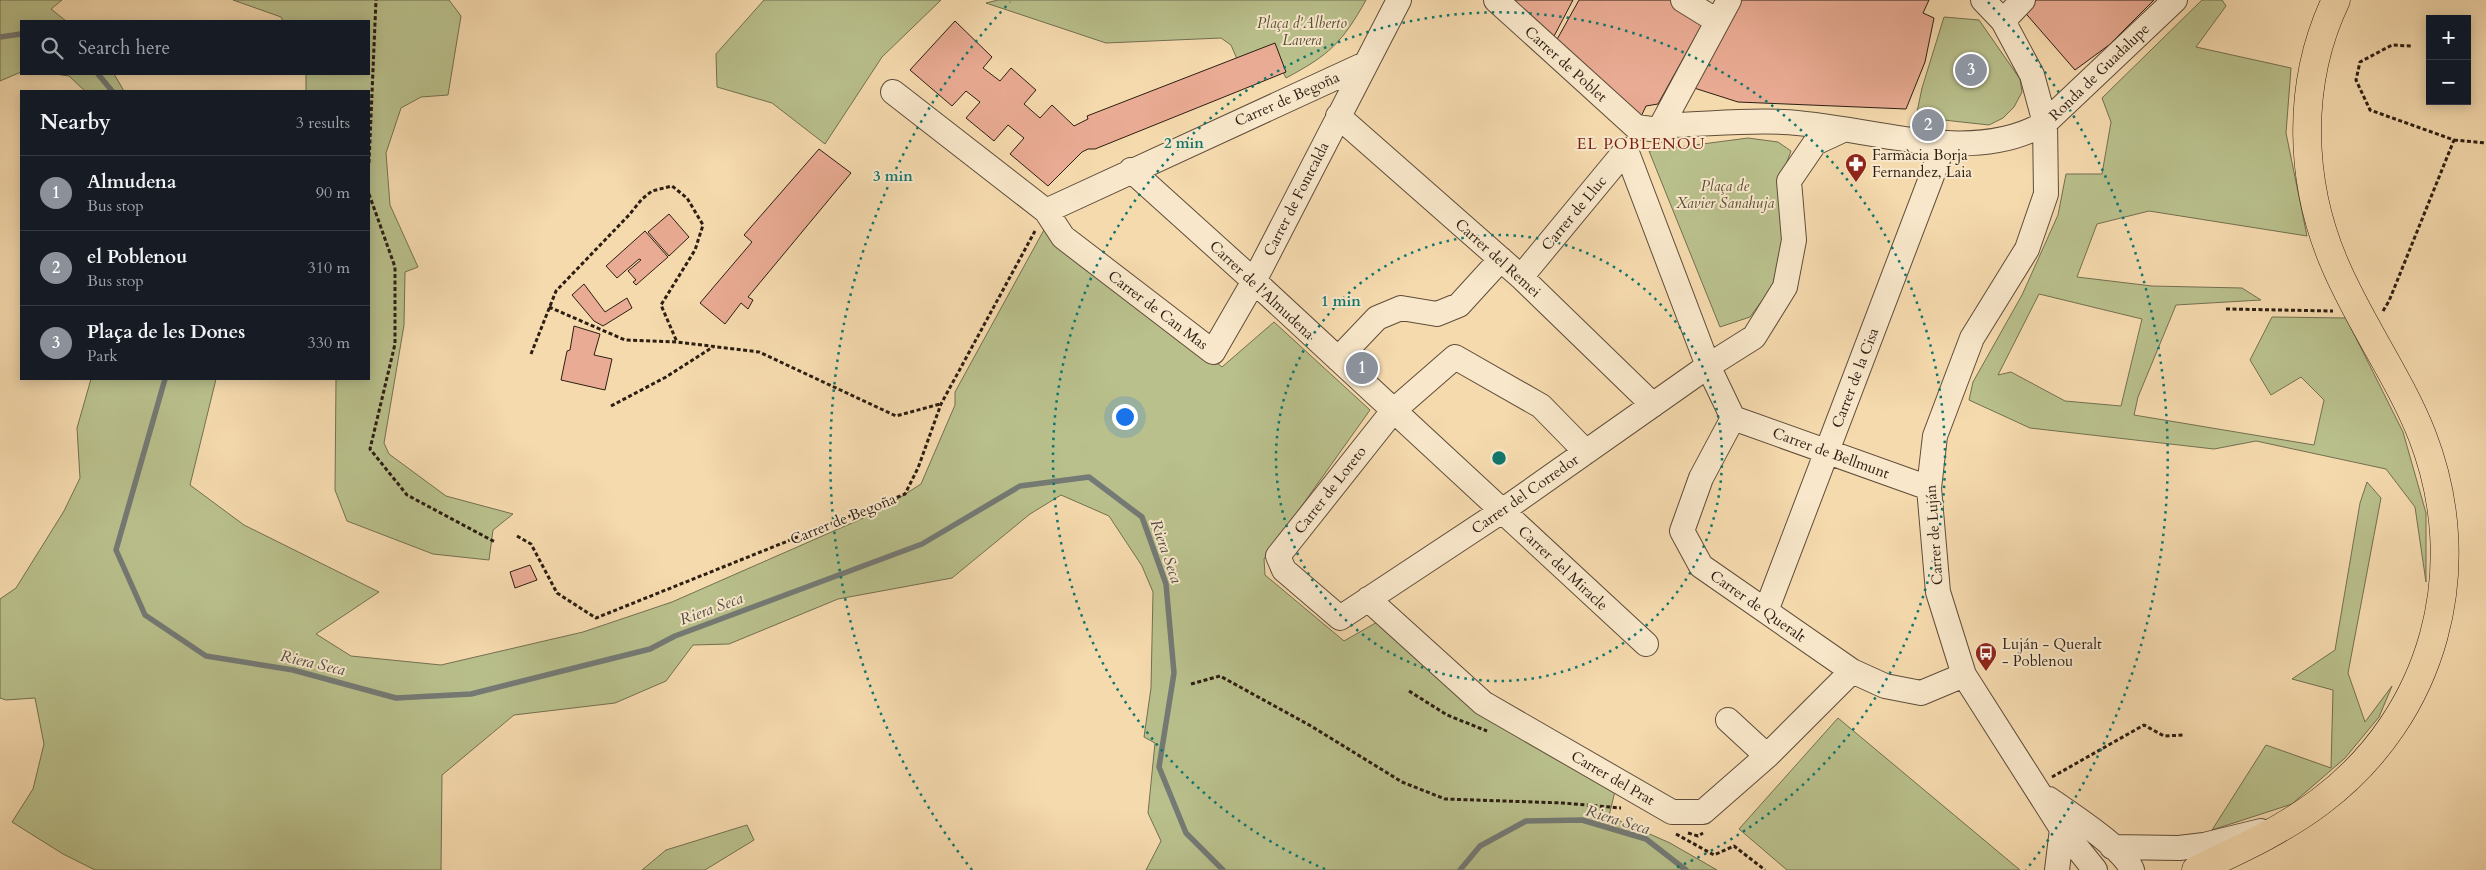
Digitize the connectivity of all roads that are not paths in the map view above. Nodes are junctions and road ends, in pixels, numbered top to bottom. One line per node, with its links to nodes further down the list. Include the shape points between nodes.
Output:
1 (1398, 0): 11 (street, Carrer de Begoña)
2 (1496, 0): 15 (street, Carrer de Poblet)
3 (1683, 0): 9 (street)
4 (1728, 0): 9 (street)
5 (1983, 0): 10 (street, Carrer de Luján)
6 (2023, 0): 10 (street)
7 (2175, 0): 14 (street, Ronda de Guadalupe)
8 (2336, 0): 41 (main road, via 2312,74 2308,108 2309,168 2329,251 2397,381 2430,458 2445,546 2442,602 2418,682 2392,728 2346,780)
9 (1717, 21): 15 (street)
10 (2003, 21): 14 (street, Carrer de Luján, via 2032,75)
11 (1366, 64): 13 (street, Carrer de Begoña); 18 (street, Carrer de Begoña)
12 (893, 92): 19 (street)
13 (1338, 116): 20 (street, Carrer del Remei); 22 (street, Carrer de Fontcalda)
14 (2045, 123): 17 (street, Ronda de Guadalupe, via 2027,134); 30 (street, Carrer de Luján, via 2046,194 2027,249 1972,338 1935,436)
15 (1647, 128): 16 (street, Ronda de Guadalupe, via 1784,122)
16 (1842, 130): 17 (street, Ronda de Guadalupe); 24 (street, via 1815,144 1790,181 1794,240 1785,287 1754,337)
17 (1944, 144): 29 (street, Carrer de la Cisa)
18 (1130, 170): 19 (street, Carrer de Begoña); 22 (street, Carrer de l'Almudena)
19 (1046, 211): 22 (street, Carrer de Can Mas, via 1063,238 1213,352)
20 (1501, 259): 21 (street, Carrer del Remei); 23 (street, via 1459,305 1437,314 1401,308 1377,318)
21 (1521, 277): 24 (street, Carrer de Lluc, via 1626,150); 25 (street, Carrer del Remei)
22 (1254, 281): 23 (street, Carrer de l'Almudena)
23 (1338, 359): 26 (street, Carrer de l'Almudena)
24 (1708, 366): 25 (street, Carrer del Corredor); 27 (street)
25 (1653, 405): 28 (street, Carrer del Corredor)
26 (1393, 411): 28 (street, Carrer de Loreto, via 1455,357 1541,406); 31 (street, Carrer del Miracle); 34 (street, Carrer de Loreto, via 1278,556 1284,570)
27 (1733, 418): 29 (street, Carrer de Bellmunt); 33 (street, Carrer de Queralt, via 1701,478 1682,531 1701,566)
28 (1586, 452): 31 (street, Carrer del Corredor)
29 (1827, 452): 30 (street, Carrer de Bellmunt); 33 (street, Carrer de la Cisa)
30 (1929, 488): 37 (street, Carrer de Luján, via 1938,592)
31 (1502, 511): 32 (street, Carrer del Corredor); 35 (street, Carrer del Miracle)
32 (1368, 599): 34 (street, Carrer del Corredor); 39 (street, Carrer del Prat, via 1483,703 1672,812 1703,812)
33 (1766, 611): 36 (street, Carrer de Queralt)
34 (1340, 618)
35 (1646, 644)
36 (1852, 670): 37 (street, Carrer de Queralt, via 1885,686 1921,692); 39 (street, Carrer del Prat)
37 (1964, 675): 40 (street, Carrer de Luján)
38 (1728, 720): 39 (street)
39 (1767, 756)
40 (2039, 790): 42 (street, Carrer de Luján); 43 (street)
41 (2290, 822): 43 (street, via 2204,845 2179,848); 47 (main road)
42 (2062, 829): 44 (street); 45 (street, Carrer de Luján)
43 (2112, 846): 46 (street, via 2124,856)
44 (2057, 870)
45 (2094, 870)
46 (2132, 870)
47 (2196, 870)

